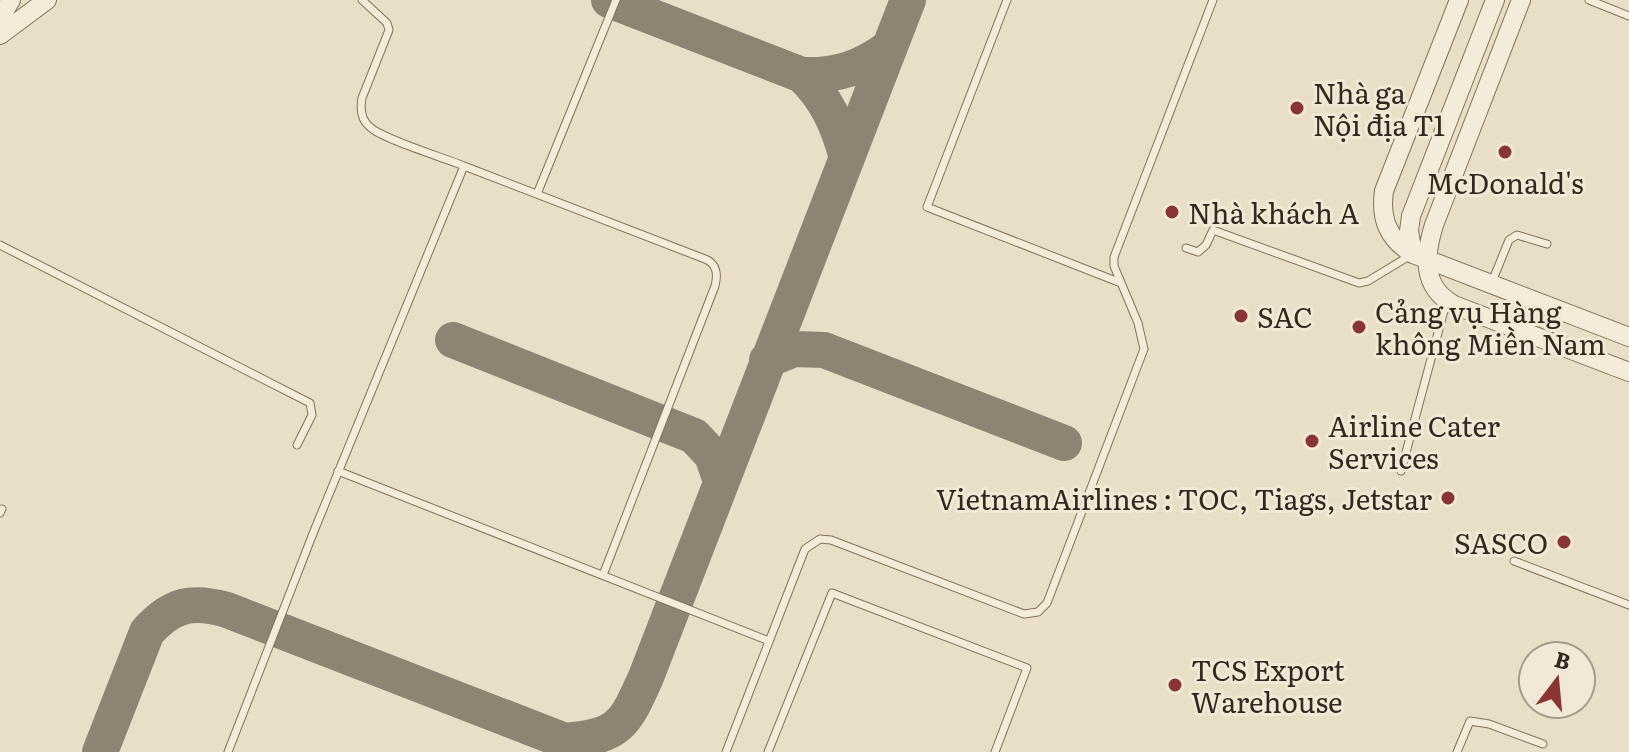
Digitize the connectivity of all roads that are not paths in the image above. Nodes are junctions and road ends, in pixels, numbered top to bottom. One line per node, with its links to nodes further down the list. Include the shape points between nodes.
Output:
1 (11, 0): 13 (street)
2 (30, 0): 13 (street)
3 (47, 0): 13 (street)
4 (362, 0): 14 (lane, via 389,30 362,98 364,120 377,132)
5 (616, 0): 15 (lane)
6 (1007, 0): 20 (lane, via 927,207)
7 (1213, 0): 20 (lane, via 1114,257)
8 (1459, 0): 19 (street, via 1384,191 1386,226 1395,241)
9 (1495, 0): 19 (street, via 1411,216 1409,239)
10 (1521, 0): 19 (street)
11 (1589, 0): 12 (lane)
12 (1629, 16)
13 (3, 27)
14 (464, 166): 15 (lane); 26 (lane)
15 (537, 194): 29 (lane, via 705,259 717,273)
16 (1547, 244): 21 (lane, via 1517,235 1509,240)
17 (0, 245): 25 (lane, via 310,403 312,415)
18 (1186, 248): 19 (lane, via 1198,252 1213,230 1359,283)
19 (1419, 256): 21 (street); 22 (street)
20 (1121, 283): 31 (lane, via 1144,349 1043,608 1032,614 1016,612 820,539 805,549)
21 (1492, 284): 23 (street)
22 (1446, 301): 24 (street); 27 (lane)
23 (1629, 337)
24 (1629, 372)
25 (297, 445)
26 (338, 471): 29 (lane); 33 (lane)
27 (1401, 471)
28 (1514, 561): 30 (lane)
29 (603, 575): 31 (lane)
30 (1629, 605)
31 (769, 641): 34 (lane)
32 (1543, 744): 37 (lane, via 1470,721)
33 (228, 752)
34 (726, 752)
35 (768, 752): 36 (lane, via 832,593 1027,668)
36 (995, 752)
37 (1457, 752)

